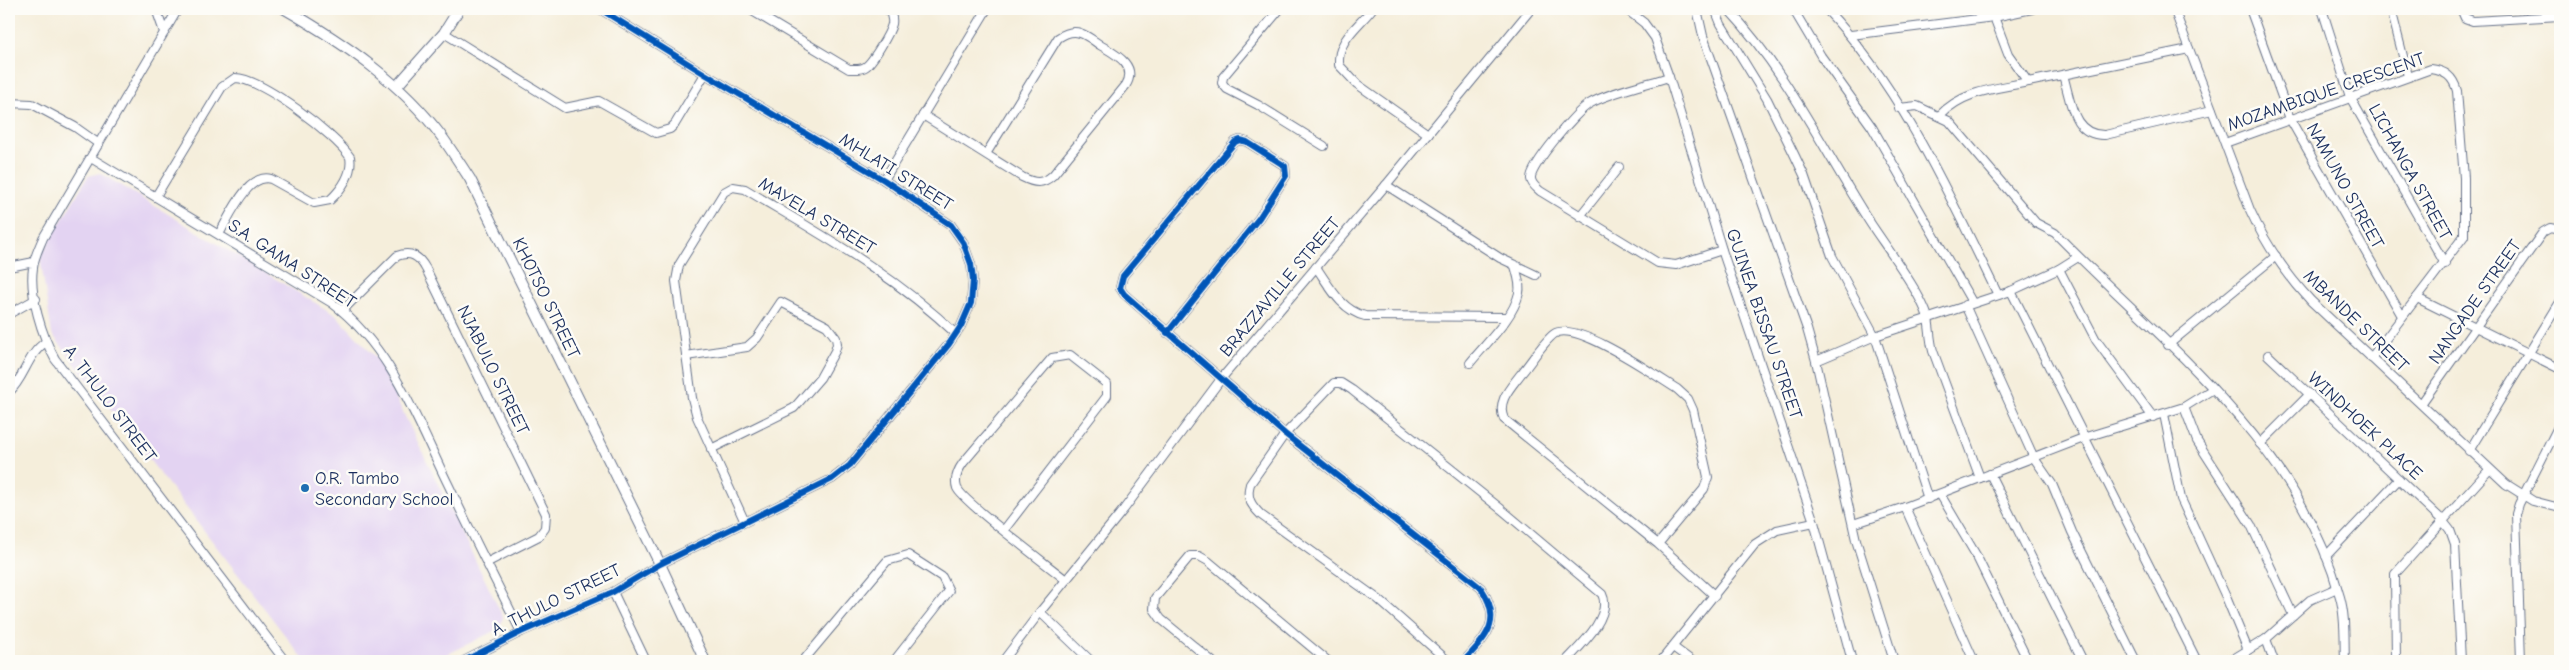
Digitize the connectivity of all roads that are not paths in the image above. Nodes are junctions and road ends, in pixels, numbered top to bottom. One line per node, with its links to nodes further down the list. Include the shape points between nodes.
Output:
1 (156, 9): 29 (street)
2 (178, 9): 29 (street, A. THULO STREET)
3 (285, 9): 38 (street, KHOTSO STREET, via 358,55)
4 (459, 9): 30 (street)
5 (600, 9): 33 (street, MHLATI STREET)
6 (750, 9): 7 (street, via 849,69 869,64 876,54 892,25)
7 (888, 9)
8 (987, 9): 44 (street)
9 (1280, 9): 49 (street, via 1223,77 1222,83)
10 (1372, 9): 46 (street, via 1343,43 1339,51 1339,65 1349,77)
11 (1531, 9): 46 (street, BRAZZAVILLE STREET)
12 (1626, 9): 36 (street, GUINEA BISSAU STREET, via 1644,23 1655,38)
13 (1697, 9): 90 (street, via 1703,36)
14 (1715, 9): 83 (street, via 1767,99 1794,154 1832,256)
15 (1728, 9): 79 (street, via 1786,81)
16 (1793, 9): 74 (street, via 1821,56 1872,127)
17 (1826, 9): 31 (street)
18 (1991, 9): 27 (street)
19 (2032, 9): 27 (street)
20 (2174, 9): 32 (street, MBANDE STREET)
21 (2250, 9): 45 (street, NAMUNO STREET)
22 (2322, 9): 39 (street, LICHANGA STREET)
23 (2391, 9): 35 (street)
24 (2461, 9): 28 (street, via 2465,18 2473,20)
25 (2522, 9): 28 (street)
26 (2560, 16): 28 (street)
27 (1994, 17): 31 (street); 37 (street, via 2008,54)
28 (2522, 18)
29 (164, 32): 48 (street, A. THULO STREET)
30 (444, 33): 33 (street, via 560,106 569,109 599,101 656,132 670,129 675,124); 38 (street)
31 (1851, 35): 41 (street, via 1889,86)
32 (2189, 49): 34 (street); 42 (street, MBANDE STREET)
33 (705, 74): 53 (street, MHLATI STREET)
34 (2063, 75): 37 (street); 42 (street, via 2076,119 2089,134 2105,135)
35 (2408, 76): 39 (street, MOZAMBIQUE CRESCENT); 63 (street, MOZAMBIQUE CRESCENT, via 2431,69 2445,72 2457,90 2465,232)
36 (1669, 77): 56 (street, via 1589,104 1578,112 1535,167 1531,179 1534,186); 59 (street, GUINEA BISSAU STREET)
37 (2028, 82): 43 (street, via 1972,93 1955,101)
38 (397, 86): 125 (street, KHOTSO STREET, via 442,137 470,179)
39 (2350, 97): 45 (street, MOZAMBIQUE CRESCENT); 63 (street, LICHANGA STREET)
40 (9, 103): 48 (street, via 32,104)
41 (1899, 108): 43 (street, via 1912,105); 70 (street, via 1938,171)
42 (2212, 110): 47 (street, MBANDE STREET)
43 (1940, 114): 61 (street, via 1957,129 2036,223 2055,233)
44 (923, 115): 50 (street); 53 (street)
45 (2290, 119): 47 (street, MOZAMBIQUE CRESCENT); 77 (street, NAMUNO STREET)
46 (1428, 134): 54 (street, BRAZZAVILLE STREET)
47 (2225, 143): 60 (street, MBANDE STREET, via 2250,210)
48 (99, 144): 51 (street, A. THULO STREET)
49 (1324, 146)
50 (986, 154): 50 (street, via 1030,180 1047,181 1126,85 1130,74 1126,63 1081,33 1064,34 1058,38)
51 (91, 158): 55 (street, S.A. GAMA STREET); 62 (street, A. THULO STREET, via 48,230)
52 (1619, 167): 56 (street)
53 (884, 180): 82 (street, MHLATI STREET, via 948,222 963,242 973,280 971,303)
54 (1386, 185): 64 (street); 66 (street, BRAZZAVILLE STREET)
55 (156, 196): 58 (street, S.A. GAMA STREET); 58 (street, via 222,87 235,78 252,81 313,120 350,157 352,164 347,179 330,200 314,203 264,178 250,185)
56 (1580, 216): 59 (street, via 1666,266)
57 (2560, 230): 80 (street, NANGADE STREET, via 2550,228 2543,232)
58 (219, 234): 75 (street, S.A. GAMA STREET)
59 (1722, 250): 119 (street, GUINEA BISSAU STREET)
60 (2276, 256): 85 (street); 89 (street, MBANDE STREET, via 2311,301)
61 (2078, 257): 67 (street); 85 (street)
62 (34, 262): 65 (street); 72 (street, A. THULO STREET, via 32,272)
63 (2444, 264): 71 (street, MOZAMBIQUE CRESCENT)
64 (1515, 266): 68 (street); 78 (street, via 1519,293)
65 (9, 267)
66 (1316, 267): 78 (street, via 1344,306 1365,316); 93 (street, BRAZZAVILLE STREET)
67 (2058, 269): 69 (street); 100 (street, via 2096,340)
68 (1536, 275)
69 (2011, 291): 70 (street); 103 (street)
70 (1998, 295): 74 (street)
71 (2417, 298): 77 (street, MOZAMBIQUE CRESCENT); 80 (street)
72 (36, 299): 76 (street); 84 (street, A. THULO STREET)
73 (2560, 302): 87 (street)
74 (1968, 304): 79 (street); 107 (street)
75 (342, 310): 124 (street, S.A. GAMA STREET, via 388,363); 124 (street, NJABULO STREET, via 397,256 406,253 415,256 426,269 546,514 545,528 539,536)
76 (9, 314)
77 (2402, 316): 89 (street, MOZAMBIQUE CRESCENT)
78 (1507, 317): 91 (street)
79 (1928, 318): 83 (street); 110 (street, via 1933,351)
80 (2476, 328): 87 (street); 97 (street, NANGADE STREET)
81 (1167, 333): 81 (street, via 1124,294 1120,282 1235,142 1247,142 1285,166 1286,176 1259,218); 93 (street)
82 (956, 334): 88 (street, MAYELA STREET, via 890,278 745,189 734,187 719,197 679,265 676,281); 117 (street, MHLATI STREET, via 840,474)
83 (1875, 336): 90 (street); 114 (street)
84 (46, 342): 95 (street, via 34,353); 136 (street, A. THULO STREET, via 55,359)
85 (2168, 345): 94 (street)
86 (2268, 354): 96 (street, WINDHOEK PLACE)
87 (2530, 354): 92 (street); 106 (street)
88 (686, 356): 105 (street, MAYELA STREET, via 694,407); 105 (street, via 747,347 757,338 781,302 827,326 837,344 820,378 798,405)
89 (2371, 358): 97 (street, MBANDE STREET)
90 (1816, 361): 120 (street)
91 (1470, 363)
92 (2560, 369)
93 (1222, 379): 102 (street); 126 (street, BRAZZAVILLE STREET)
94 (2212, 389): 98 (street); 104 (street)
95 (9, 392)
96 (2310, 394): 104 (street); 111 (street, WINDHOEK PLACE)
97 (2420, 404): 106 (street, MBANDE STREET)
98 (2184, 407): 99 (street); 131 (street, via 2197,441 2251,525)
99 (2164, 414): 100 (street); 135 (street, via 2182,504)
100 (2153, 417): 103 (street)
101 (2560, 423): 113 (street)
102 (1285, 434): 146 (street, via 1250,484 1250,503 1261,515 1378,599); 147 (street, via 1481,588 1490,605 1492,623 1490,631); 148 (street, via 1328,387 1341,383 1501,509 1604,598 1602,616)
103 (2086, 437): 107 (street); 157 (street)
104 (2260, 444): 123 (street, via 2299,498)
105 (711, 449): 117 (street, MAYELA STREET)
106 (2469, 451): 108 (street, MBANDE STREET)
107 (2034, 458): 109 (street); 156 (street, via 2052,484 2072,532)
108 (2489, 470): 113 (street, MBANDE STREET); 118 (street)
109 (1990, 474): 110 (street); 155 (street)
110 (1980, 478): 112 (street)
111 (2399, 479): 118 (street, WINDHOEK PLACE); 123 (street)
112 (1940, 494): 114 (street); 154 (street, via 1976,555)
113 (2523, 496): 116 (street, MBANDE STREET); 163 (street, via 2515,521)
114 (1928, 499): 115 (street)
115 (1905, 507): 120 (street); 153 (street)
116 (2560, 508)
117 (744, 520): 125 (street, MHLATI STREET)
118 (2442, 520): 161 (street, via 2395,574); 162 (street, WINDHOEK PLACE, via 2455,544)
119 (1814, 522): 129 (street, via 1763,537); 151 (street, GUINEA BISSAU STREET)
120 (1853, 524): 152 (street)
121 (1004, 530): 121 (street, via 960,493 958,473 1052,358 1070,355 1107,384 1106,396); 126 (street)
122 (1658, 544): 122 (street, via 1504,419 1502,411 1506,392 1554,334 1567,330 1587,336 1677,388 1688,398 1708,468 1707,483); 129 (street)
123 (2326, 556): 127 (street)
124 (488, 562): 132 (street, S.A. GAMA STREET)
125 (660, 564): 128 (street, A. THULO STREET); 139 (street, KHOTSO STREET)
126 (1066, 580): 130 (street, BRAZZAVILLE STREET)
127 (2337, 588): 131 (street, via 2318,596); 160 (street)
128 (613, 592): 132 (street, A. THULO STREET); 138 (street)
129 (1715, 596): 134 (street)
130 (1040, 612): 142 (street, BRAZZAVILLE STREET); 143 (street)
131 (2293, 615): 133 (street)
132 (521, 632): 137 (street, A. THULO STREET)
133 (2266, 639): 135 (street); 159 (street)
134 (1673, 647): 149 (street); 150 (street)
135 (2248, 650): 158 (street)
136 (286, 661)
137 (464, 661)
138 (646, 661)
139 (704, 661)
140 (803, 661): 141 (street, via 887,561 908,555 942,577 949,591)
141 (894, 661)
142 (1003, 661)
143 (1091, 661)
144 (1212, 661): 145 (street, via 1161,619 1154,609 1154,598 1190,556 1199,556 1208,562)
145 (1328, 661)
146 (1448, 661)
147 (1464, 661)
148 (1566, 661)
149 (1661, 661)
150 (1692, 661)
151 (1852, 661)
152 (1894, 661)
153 (1974, 661)
154 (2028, 661)
155 (2083, 661)
156 (2136, 661)
157 (2197, 661)
158 (2230, 661)
159 (2274, 661)
160 (2346, 661)
161 (2396, 661)
162 (2461, 661)
163 (2521, 661)

